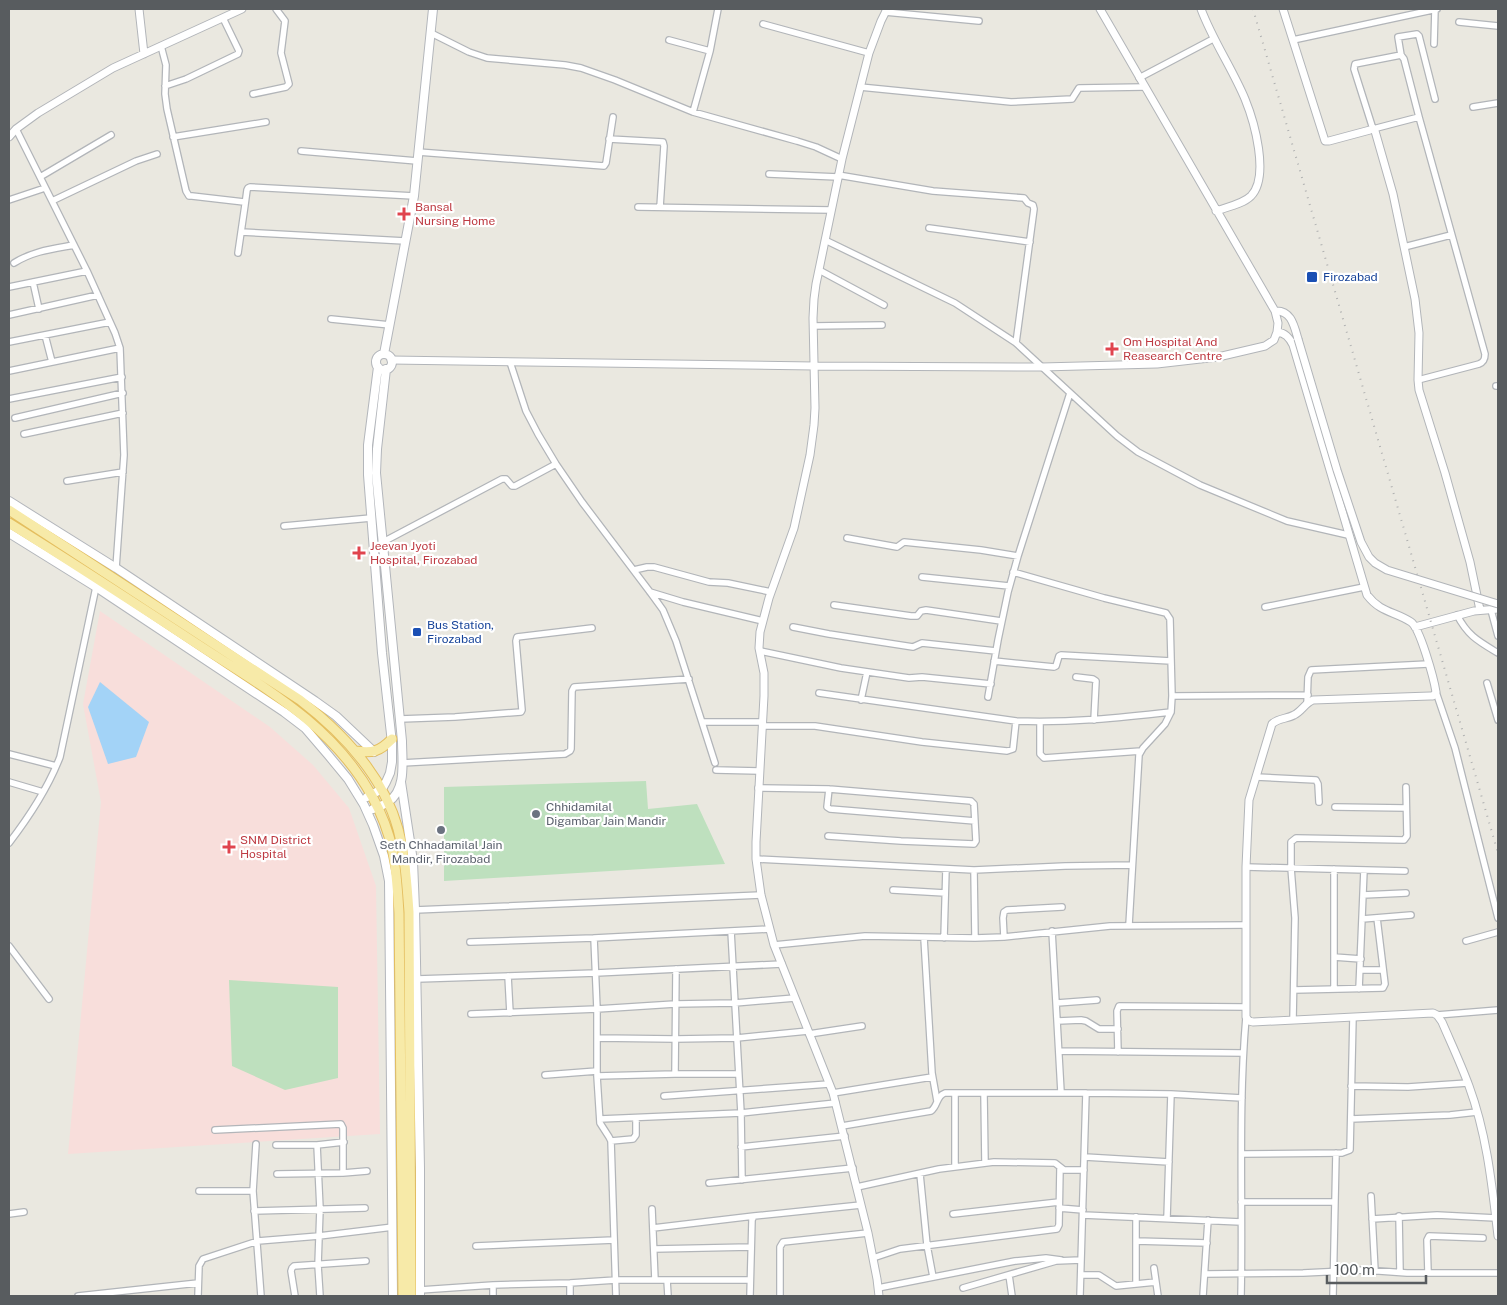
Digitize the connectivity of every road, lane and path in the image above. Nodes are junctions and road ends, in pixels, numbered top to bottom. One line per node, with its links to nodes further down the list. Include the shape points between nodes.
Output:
1 (139, 9): 26 (street)
2 (242, 9): 13 (street)
3 (276, 9): 32 (street, via 284,21 281,53 289,84)
4 (433, 9): 18 (main road)
5 (718, 9): 24 (street)
6 (1094, 9): 12 (street)
7 (1100, 9): 12 (street)
8 (1201, 9): 19 (street)
9 (1283, 9): 21 (street)
10 (1436, 9): 21 (street); 22 (street)
11 (886, 10): 14 (street); 25 (street)
12 (1104, 16): 28 (street)
13 (223, 18): 23 (street); 29 (street, via 238,54)
14 (979, 21)
15 (1459, 22): 17 (street)
16 (763, 24): 25 (street)
17 (1498, 26)
18 (431, 33): 36 (street, via 486,58 581,68); 47 (main road)
19 (1213, 39): 28 (street); 62 (street, via 1246,101 1260,163 1259,178 1251,197)
20 (669, 40): 24 (street)
21 (1293, 40): 41 (street, via 1325,141)
22 (1434, 44)
23 (161, 46): 26 (street); 29 (street, via 166,65)
24 (710, 52): 36 (street)
25 (869, 53): 31 (street)
26 (144, 54): 40 (street, via 127,60 57,101)
27 (1401, 55): 33 (street, via 1398,37 1417,34); 38 (street); 41 (street, via 1354,66)
28 (1139, 78): 30 (street)
29 (165, 86): 44 (street, via 166,109)
30 (1144, 86): 31 (street, via 1079,88 1072,99 1017,103); 62 (street)
31 (860, 87): 49 (street)
32 (253, 94)
33 (1435, 99)
34 (1498, 103): 35 (street)
35 (1473, 107)
36 (693, 112): 49 (street, via 797,141)
37 (613, 117): 45 (street)
38 (1419, 117): 41 (street); 65 (street)
39 (266, 122): 44 (street)
40 (16, 129): 43 (street); 53 (street)
41 (1373, 129): 70 (street, via 1394,194)
42 (112, 135): 53 (street)
43 (9, 137)
44 (173, 137): 58 (street, via 189,196)
45 (609, 139): 47 (street, via 604,166); 60 (street, via 663,142)
46 (301, 151): 50 (street)
47 (418, 152): 50 (main road)
48 (157, 154): 57 (street)
49 (842, 159): 52 (street)
50 (417, 161): 55 (main road)
51 (769, 174): 52 (street)
52 (838, 176): 61 (street); 68 (street, via 933,191 1024,198 1034,208)
53 (40, 178): 54 (street)
54 (45, 188): 56 (street); 57 (street)
55 (414, 196): 58 (street, via 250,187); 67 (main road)
56 (9, 200)
57 (52, 201): 69 (street)
58 (245, 205): 64 (street)
59 (638, 207): 60 (street)
60 (660, 207): 61 (street)
61 (831, 210): 66 (street)
62 (1216, 212): 80 (street)
63 (929, 228): 68 (street)
64 (241, 232): 67 (street); 71 (street)
65 (1451, 234): 70 (street); 101 (street, via 1485,358 1479,364)
66 (825, 240): 73 (street); 90 (street, via 955,303)
67 (405, 242): 84 (main road)
68 (1030, 242): 90 (street)
69 (74, 245): 72 (street, via 34,253); 74 (street)
70 (1404, 247): 101 (street, via 1418,317)
71 (238, 253)
72 (14, 263)
73 (819, 270): 78 (street); 86 (street)
74 (86, 271): 75 (street); 77 (street)
75 (33, 282): 76 (street); 79 (street)
76 (9, 287)
77 (98, 296): 79 (street); 83 (street)
78 (884, 304)
79 (39, 309): 81 (street)
80 (1274, 311): 87 (street); 130 (street, bridge, via 1282,311 1293,323 1337,470 1369,557 1387,570)
81 (9, 315)
82 (331, 319): 84 (street)
83 (110, 322): 88 (street); 91 (street)
84 (390, 325): 92 (main road)
85 (882, 325): 86 (street)
86 (813, 326): 96 (street)
87 (1277, 332): 97 (street, via 1274,340 1266,346 1218,357 1157,364); 117 (street, via 1287,335 1293,344)
88 (45, 335): 89 (street); 94 (street)
89 (9, 342)
90 (1016, 343): 97 (street)
91 (120, 348): 94 (street); 100 (street)
92 (384, 354): 93 (main road); 98 (main road, via 377,358 376,363)
93 (391, 360): 95 (street); 98 (main road, via 390,366)
94 (52, 362): 99 (street)
95 (510, 362): 96 (street); 108 (street, via 526,411)
96 (814, 366): 97 (street); 129 (street, via 815,408 810,454 794,528)
97 (1042, 367): 103 (street)
98 (382, 368): 113 (main road, via 367,460); 119 (main road, via 376,461)
99 (9, 371)
100 (122, 377): 102 (street); 104 (street)
101 (1418, 380): 134 (street, via 1470,562)
102 (123, 393): 105 (street); 106 (street)
103 (1070, 393): 117 (street, via 1127,445 1185,478 1287,521); 120 (street)
104 (9, 399)
105 (124, 413): 107 (street); 109 (street)
106 (15, 418)
107 (24, 434)
108 (556, 464): 119 (street, via 514,486 502,479); 122 (street)
109 (123, 472): 110 (street); 121 (street)
110 (67, 481)
111 (9, 501): 121 (main road)
112 (9, 510): 170 (main road, via 300,700)
113 (371, 518): 115 (street); 136 (main road)
114 (9, 523): 185 (main road, via 288,704 332,741)
115 (284, 526)
116 (9, 533): 126 (main road)
117 (1348, 535): 127 (street)
118 (847, 538): 120 (street, via 896,547 904,542)
119 (383, 542): 135 (main road)
120 (1018, 556): 123 (street)
121 (116, 568): 172 (main road, via 315,701)
122 (634, 570): 128 (street); 129 (street, via 654,567 709,582)
123 (1013, 572): 125 (street); 147 (street, via 1166,613 1170,619)
124 (922, 577): 125 (street)
125 (1009, 586): 139 (street)
126 (96, 587): 175 (street); 186 (main road, via 305,728 348,779)
127 (1364, 587): 132 (street); 141 (street, via 1378,607 1410,621)
128 (650, 592): 138 (street); 152 (street, via 668,620)
129 (771, 592): 138 (street)
130 (1498, 604)
131 (834, 605): 139 (street, via 911,616 926,610)
132 (1265, 607)
133 (1495, 609): 134 (street); 143 (street)
134 (1480, 610): 137 (street)
135 (390, 613): 136 (main road); 162 (main road)
136 (378, 614): 169 (main road)
137 (1457, 615): 141 (street); 146 (street, via 1470,635)
138 (763, 621): 144 (street)
139 (1001, 621): 145 (street)
140 (793, 627): 145 (street, via 913,647 922,643)
141 (1415, 627): 149 (street)
142 (592, 628): 162 (street, via 517,637 521,712)
143 (1498, 636)
144 (760, 651): 150 (street); 168 (street, via 764,685)
145 (996, 651): 148 (street)
146 (1498, 653)
147 (1171, 660): 148 (street, via 1061,655 1054,667); 157 (street)
148 (994, 662): 154 (street)
149 (1428, 664): 155 (street); 159 (street, via 1311,670)
150 (867, 672): 154 (street); 160 (street)
151 (1076, 677): 163 (street, via 1096,682)
152 (689, 679): 166 (street); 174 (street, via 574,687 571,749 567,753)
153 (1487, 682): 164 (street)
154 (990, 684): 158 (street)
155 (1436, 692): 159 (street, via 1433,696); 214 (street, via 1455,748)
156 (820, 693): 160 (street)
157 (1172, 696): 159 (street); 161 (street)
158 (988, 697)
159 (1308, 699): 177 (street, via 1297,714 1272,724)
160 (861, 700): 165 (street)
161 (1171, 712): 163 (street); 171 (street, via 1166,724)
162 (400, 719): 174 (main road)
163 (1094, 720): 167 (street)
164 (1498, 720)
165 (1016, 721): 167 (street); 168 (street, via 1013,749 1010,751 815,726)
166 (703, 722): 168 (street); 176 (street, via 716,766)
167 (1040, 722): 171 (street, via 1040,754 1044,758)
168 (763, 724): 176 (street)
169 (392, 739): 172 (main road); 182 (main road, via 390,773)
170 (355, 750): 172 (main road); 182 (main road)
171 (1140, 751): 197 (street)
172 (374, 752)
173 (9, 754): 175 (street)
174 (402, 763): 179 (main road)
175 (56, 766): 184 (street)
176 (760, 771): 181 (street)
177 (1256, 777): 188 (street, via 1316,780); 198 (street, via 1249,800)
178 (9, 782): 184 (street)
179 (401, 782): 187 (main road); 211 (main road, via 413,861)
180 (1406, 787): 191 (street)
181 (758, 788): 183 (street); 196 (street)
182 (382, 789): 185 (main road); 187 (main road)
183 (829, 789): 193 (street, via 971,801); 193 (street, via 827,807 830,809)
184 (43, 792): 195 (street)
185 (371, 795): 186 (main road); 189 (main road)
186 (361, 801): 192 (main road)
187 (388, 802): 189 (main road); 391 (main road, via 405,866 409,912)
188 (1318, 802)
189 (378, 807): 192 (main road); 390 (main road, via 395,859 399,913)
190 (1335, 807): 191 (street)
191 (1406, 808): 199 (street, via 1407,836 1404,840 1296,838 1291,842)
192 (367, 812): 342 (main road, via 384,856 389,880)
193 (975, 821): 194 (street, via 976,843 972,844)
194 (828, 836)
195 (9, 844)
196 (756, 858): 200 (street); 208 (street)
197 (1132, 865): 201 (street); 216 (street)
198 (1246, 867): 199 (street); 217 (street)
199 (1291, 868): 202 (street); 243 (street, via 1295,918)
200 (946, 869): 201 (street); 206 (street)
201 (974, 870): 226 (street)
202 (1334, 870): 203 (street); 231 (street)
203 (1364, 870): 204 (street); 209 (street)
204 (1405, 871)
205 (893, 890): 206 (street)
206 (945, 893): 225 (street)
207 (1406, 893): 209 (street)
208 (761, 895): 211 (street); 218 (street)
209 (1363, 895): 215 (street)
210 (1062, 907): 222 (street, via 1007,910 1003,918)
211 (415, 910): 240 (main road)
212 (1411, 915): 213 (street)
213 (1377, 918): 215 (street); 237 (street)
214 (1498, 918)
215 (1362, 920): 232 (street)
216 (1129, 925): 217 (street); 220 (street)
217 (1246, 925): 250 (street)
218 (770, 929): 219 (street); 229 (street)
219 (731, 931): 223 (street); 234 (street)
220 (1052, 931): 222 (street); 247 (street)
221 (1498, 932): 227 (street)
222 (1004, 937): 226 (street)
223 (594, 938): 228 (street); 238 (street)
224 (924, 938): 225 (street); 229 (street, via 856,937); 273 (street)
225 (944, 938): 226 (street)
226 (975, 938)
227 (1466, 941)
228 (470, 942)
229 (774, 945): 233 (street)
230 (9, 946): 245 (street)
231 (1334, 957): 232 (street); 241 (street)
232 (1361, 958): 236 (street)
233 (782, 964): 234 (street); 244 (street)
234 (734, 966): 235 (street); 248 (street)
235 (676, 969): 238 (street); 249 (street)
236 (1360, 970): 237 (street); 242 (street)
237 (1383, 970): 242 (street, via 1383,988)
238 (596, 973): 239 (street); 251 (street)
239 (508, 976): 240 (street); 253 (street)
240 (417, 979): 383 (main road)
241 (1334, 988): 242 (street); 243 (street)
242 (1359, 989)
243 (1294, 990): 258 (street)
244 (795, 998): 248 (street); 262 (street)
245 (49, 999)
246 (1097, 1000): 247 (street)
247 (1056, 1002): 259 (street)
248 (735, 1003): 249 (street); 264 (street)
249 (675, 1004): 251 (street); 265 (street)
250 (1245, 1007): 256 (street); 261 (street, via 1122,1004 1117,1011)
251 (597, 1010): 253 (street); 263 (street)
252 (1498, 1010): 255 (street)
253 (510, 1013): 254 (street)
254 (471, 1014)
255 (1437, 1015): 257 (street); 274 (street)
256 (1246, 1017): 258 (street, via 1254,1022); 268 (street)
257 (1353, 1017): 258 (street); 276 (street)
258 (1293, 1020)
259 (1058, 1021): 261 (street, via 1081,1020 1099,1029); 266 (street)
260 (862, 1026): 262 (street)
261 (1118, 1029): 267 (street)
262 (809, 1032): 264 (street); 275 (street)
263 (597, 1038): 265 (street); 269 (street)
264 (737, 1038): 265 (street); 272 (street)
265 (675, 1039): 271 (street)
266 (1059, 1051): 267 (street); 278 (street)
267 (1118, 1052): 268 (street)
268 (1243, 1053): 285 (street)
269 (597, 1073): 270 (street); 271 (street); 291 (street)
270 (546, 1074)
271 (675, 1074): 272 (street)
272 (738, 1074): 277 (street)
273 (932, 1077): 280 (street); 286 (street)
274 (1468, 1083): 276 (street); 288 (street)
275 (830, 1084): 277 (street); 280 (street)
276 (1351, 1086): 292 (street)
277 (739, 1091): 284 (street); 289 (street)
278 (1061, 1092): 279 (street); 282 (street)
279 (1086, 1092): 283 (street); 304 (street)
280 (833, 1093): 287 (street)
281 (955, 1094): 282 (street); 286 (street, via 942,1094); 307 (street)
282 (984, 1094): 306 (street)
283 (1172, 1094): 285 (street); 305 (street)
284 (664, 1096)
285 (1242, 1098): 303 (street)
286 (937, 1101): 293 (street, via 931,1110)
287 (836, 1103): 289 (street); 293 (street)
288 (1477, 1112): 292 (street); 338 (street, via 1491,1174)
289 (741, 1113): 290 (street); 301 (street)
290 (636, 1118): 291 (street); 296 (street, via 633,1139)
291 (600, 1119): 296 (street)
292 (1351, 1119): 302 (street, via 1350,1150)
293 (842, 1126): 295 (street)
294 (215, 1130): 297 (street, via 340,1124 344,1128)
295 (845, 1136): 301 (street); 308 (street)
296 (610, 1141): 348 (street)
297 (344, 1142): 300 (street); 313 (street)
298 (256, 1144): 320 (street)
299 (276, 1145): 300 (street)
300 (317, 1145): 312 (street)
301 (741, 1147): 316 (street)
302 (1336, 1153): 303 (street); 323 (street)
303 (1242, 1154): 322 (street)
304 (1084, 1158): 305 (street); 310 (street)
305 (1169, 1162): 337 (street)
306 (985, 1163): 307 (street); 309 (street, via 1055,1163)
307 (955, 1167): 315 (street)
308 (852, 1168): 316 (street); 318 (street)
309 (1060, 1168): 310 (street); 325 (street)
310 (1084, 1170): 331 (street)
311 (367, 1171): 313 (street)
312 (317, 1172): 313 (street); 314 (street); 327 (street)
313 (343, 1173)
314 (277, 1174)
315 (920, 1174): 318 (street); 352 (street)
316 (742, 1180): 317 (street)
317 (709, 1183)
318 (857, 1187): 324 (street)
319 (199, 1191): 320 (street)
320 (253, 1191): 329 (street)
321 (1371, 1196): 339 (street)
322 (1241, 1202): 323 (street); 341 (street)
323 (1335, 1202): 362 (street)
324 (861, 1205): 334 (street); 344 (street)
325 (1059, 1205): 331 (street); 333 (street); 352 (street, via 1059,1228 1055,1230)
326 (365, 1208): 327 (street)
327 (320, 1209): 329 (street); 345 (street)
328 (652, 1209): 343 (street)
329 (254, 1211): 349 (street)
330 (24, 1212): 332 (street)
331 (1083, 1212): 336 (street); 358 (street)
332 (9, 1214)
333 (953, 1214)
334 (754, 1216): 343 (street); 354 (street)
335 (1399, 1216): 338 (street); 339 (street); 364 (street)
336 (1136, 1218): 337 (street); 350 (street)
337 (1167, 1218): 340 (street)
338 (1496, 1218): 346 (street)
339 (1372, 1219): 363 (street)
340 (1208, 1220): 341 (street); 351 (street)
341 (1241, 1222): 368 (street)
342 (393, 1228): 345 (street); 389 (main road)
343 (653, 1228): 355 (street)
344 (868, 1233): 356 (street); 397 (street, via 783,1242 780,1247)
345 (319, 1236): 349 (street); 360 (street)
346 (1498, 1236)
347 (1483, 1238): 365 (street, via 1430,1236 1427,1240)
348 (614, 1240): 353 (street); 372 (street)
349 (258, 1241): 376 (street, via 203,1259); 386 (street)
350 (1136, 1241): 351 (street); 379 (street)
351 (1206, 1243): 367 (street)
352 (927, 1245): 356 (street); 371 (street)
353 (476, 1246)
354 (751, 1247): 355 (street); 375 (street)
355 (654, 1249): 373 (street)
356 (873, 1258): 382 (street)
357 (1062, 1260): 358 (street); 369 (street); 371 (street, via 1023,1260)
358 (1081, 1260): 370 (street)
359 (366, 1261): 360 (street)
360 (318, 1265): 387 (street, via 292,1268); 388 (street)
361 (1154, 1268): 377 (street)
362 (1333, 1271): 363 (street); 368 (street); 403 (street)
363 (1375, 1271): 364 (street)
364 (1400, 1272): 365 (street)
365 (1428, 1272): 366 (street)
366 (1498, 1273)
367 (1204, 1274): 368 (street); 401 (street)
368 (1242, 1274): 402 (street)
369 (1009, 1275): 381 (street); 398 (street)
370 (1080, 1275): 379 (street, via 1099,1275 1116,1286); 399 (street)
371 (933, 1277): 382 (street)
372 (616, 1280): 373 (street); 378 (street); 394 (street)
373 (654, 1280): 374 (street)
374 (668, 1280): 375 (street); 395 (street)
375 (750, 1280): 396 (street)
376 (198, 1282): 384 (street); 385 (street)
377 (1156, 1282): 379 (street); 400 (street)
378 (570, 1283): 380 (street); 393 (street)
379 (1136, 1284)
380 (493, 1285): 383 (street); 392 (street)
381 (963, 1288)
382 (879, 1292)
383 (420, 1293)
384 (78, 1296)
385 (198, 1296)
386 (261, 1296)
387 (295, 1296)
388 (320, 1296)
389 (394, 1296)
390 (402, 1296)
391 (411, 1296)
392 (493, 1296)
393 (570, 1296)
394 (616, 1296)
395 (668, 1296)
396 (750, 1296)
397 (780, 1296)
398 (1012, 1296)
399 (1080, 1296)
400 (1158, 1296)
401 (1203, 1296)
402 (1241, 1296)
403 (1333, 1296)

